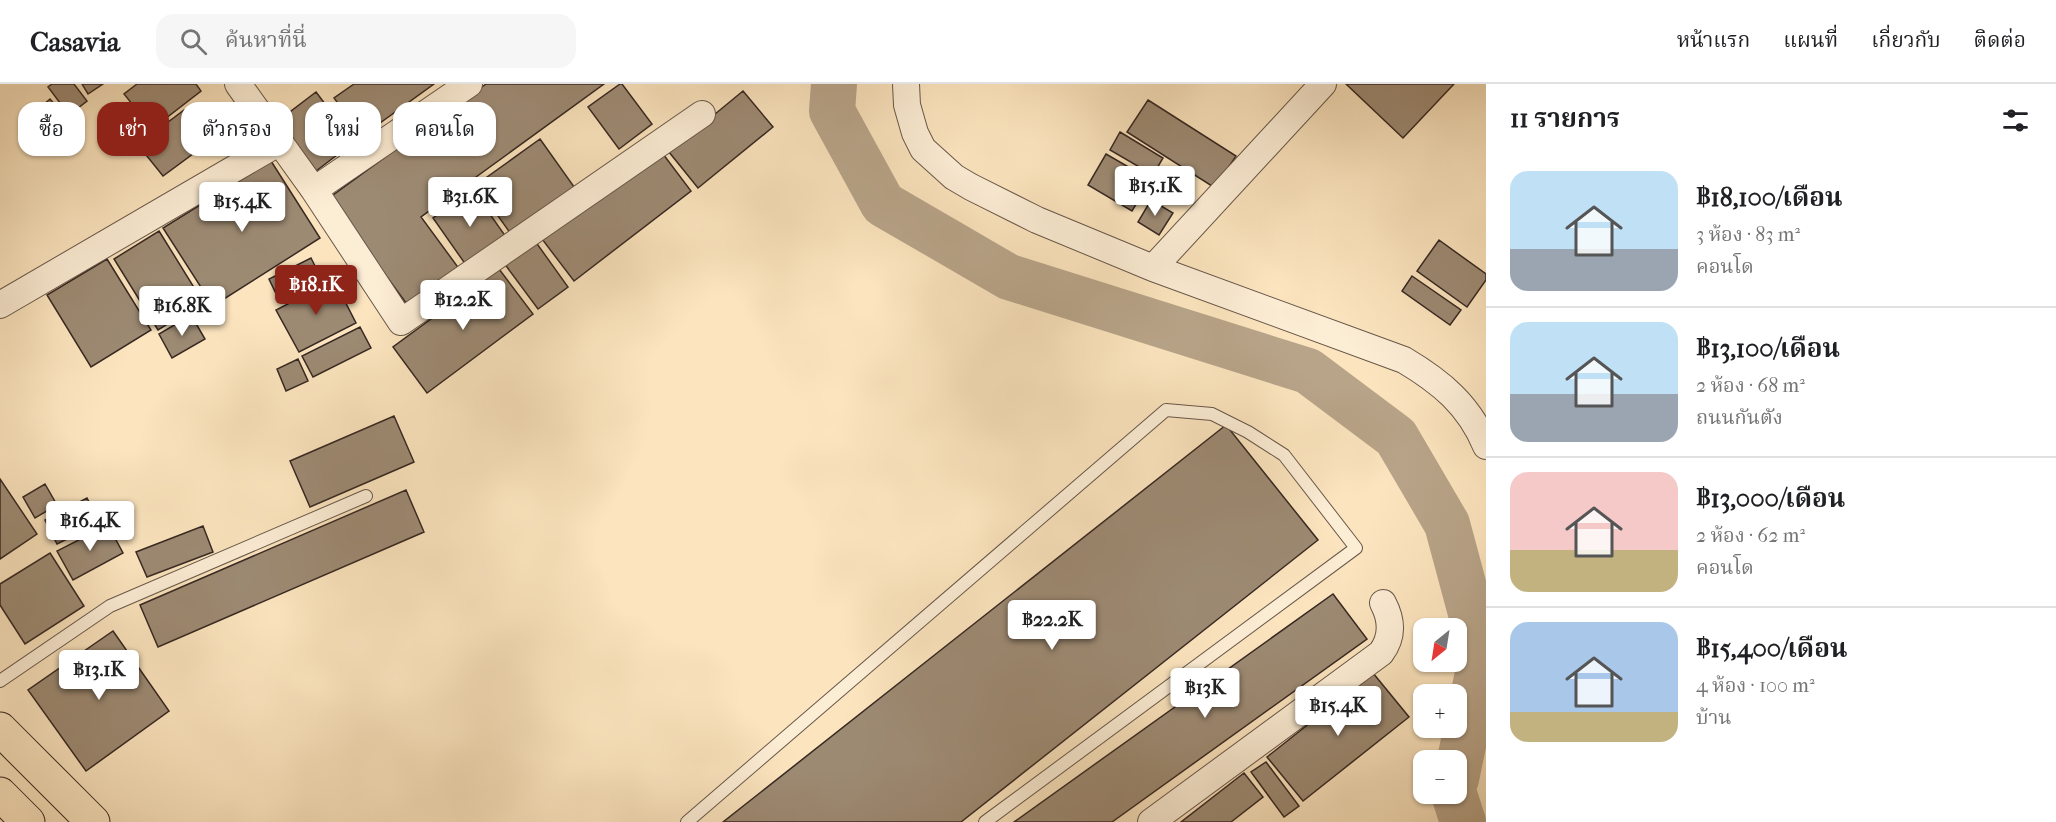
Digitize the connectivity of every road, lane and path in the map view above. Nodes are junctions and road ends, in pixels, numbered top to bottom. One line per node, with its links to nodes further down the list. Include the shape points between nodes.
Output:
1 (238, 84): 5 (street)
2 (469, 84): 9 (street)
3 (906, 84): 10 (street, via 915,133 923,149 954,177 1037,220)
4 (1323, 84): 10 (street)
5 (251, 102)
6 (702, 114): 9 (street, via 401,322)
7 (256, 156): 11 (street)
8 (290, 156): 9 (street)
9 (314, 190)
10 (1153, 268): 12 (street, via 1404,360 1430,376 1465,407)
11 (0, 305)
12 (1486, 446)
13 (366, 496): 15 (lane, via 110,606)
14 (1383, 603): 22 (street, via 1390,618 1390,630 1381,653)
15 (0, 681)
16 (0, 729): 18 (main road)
17 (0, 794): 19 (main road)
18 (83, 819)
19 (27, 822)
20 (687, 822): 21 (lane, via 1166,410 1212,414 1284,455 1356,548)
21 (986, 822)
22 (1151, 822)

